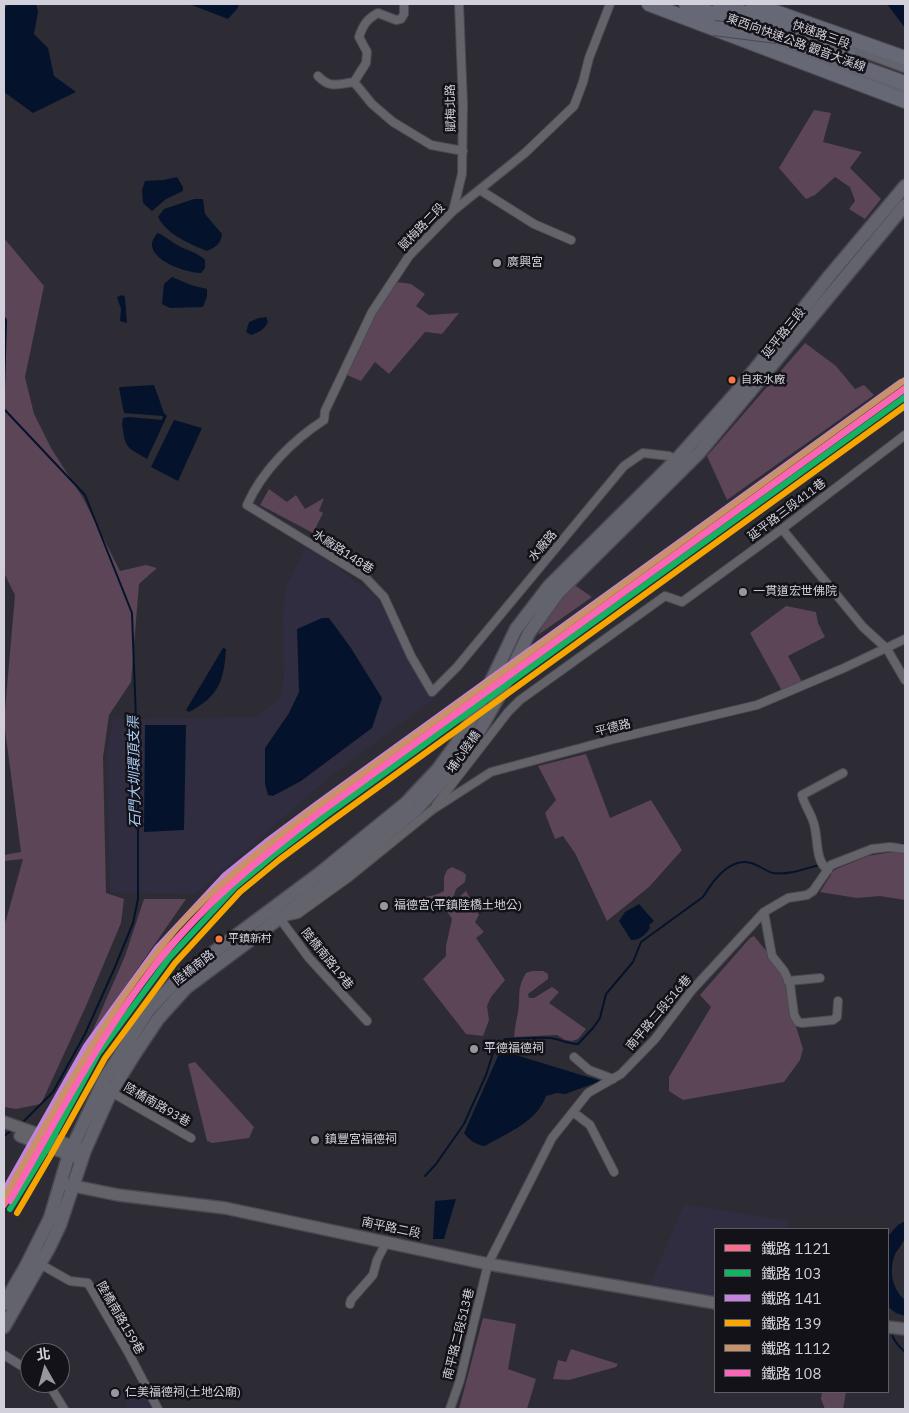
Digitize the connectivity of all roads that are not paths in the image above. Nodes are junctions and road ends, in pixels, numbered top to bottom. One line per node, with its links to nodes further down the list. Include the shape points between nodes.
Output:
1 (404, 4): 15 (street, via 401,18 396,20 378,13 368,19 359,37 367,52 366,63)
2 (458, 4): 19 (street, 賦梅北路)
3 (610, 4): 20 (street, 賦梅路二段, via 574,106)
4 (649, 4): 10 (highway)
5 (666, 4): 17 (main road, 快速路三段)
6 (686, 4): 11 (highway, 東西向快速公路 觀音大溪線, bridge)
7 (720, 4): 13 (highway, 東西向快速公路 觀音大溪線)
8 (737, 4): 12 (main road, 快速路三段)
9 (753, 4): 12 (highway)
10 (714, 28): 11 (highway, bridge); 18 (highway, bridge)
11 (777, 36): 16 (highway, 東西向快速公路 觀音大溪線)
12 (905, 60)
13 (905, 73)
14 (318, 76): 15 (street, via 329,85)
15 (354, 82): 19 (street, via 393,122 431,145)
16 (905, 83)
17 (905, 93)
18 (905, 101)
19 (463, 151): 23 (street, 賦梅北路, via 462,174)
20 (480, 190): 23 (street, 賦梅路二段); 24 (street, via 534,224)
21 (903, 193): 25 (main road, 延平路三段)
22 (905, 205): 26 (main road, 延平路三段)
23 (453, 211): 30 (street, 賦梅路二段, via 409,256 372,312 325,411 324,420 280,458 253,490)
24 (571, 240)
25 (831, 274): 26 (main road); 28 (main road, 延平路三段)
26 (842, 283): 28 (main road, 延平路三段)
27 (905, 434): 31 (street, 延平路三段411巷)
28 (681, 463): 29 (main road, 延平路三段); 35 (street, 水廠路, via 643,453 624,466 457,667)
29 (663, 481): 40 (main road, 埔心陸橋, via 549,586 516,629 484,698 438,770); 40 (main road, 埔心陸橋, via 542,613 473,742 449,774 417,809)
30 (247, 505): 35 (street, 水廠路148巷, via 365,577 384,597 411,656)
31 (782, 529): 33 (street, via 863,627); 37 (street, 延平路三段411巷, via 682,602 664,596 520,700)
32 (905, 639): 33 (street, 平德路)
33 (887, 649): 34 (street); 37 (street, 平德路, via 757,704 491,772)
34 (905, 680)
35 (432, 692)
36 (842, 773): 39 (street, via 802,795 814,823 820,859)
37 (432, 810): 41 (street, 平德路)
38 (905, 849): 39 (street, 南平路二段516巷, via 872,849)
39 (826, 869): 42 (street, 南平路二段516巷, via 813,891 788,898)
40 (324, 877): 43 (main road, 陸橋南路)
41 (348, 878): 43 (street, 陸橋南路, via 298,914)
42 (764, 912): 45 (street, via 772,956); 49 (street, 南平路二段516巷, via 692,990 655,1039)
43 (276, 914): 47 (street, 陸橋南路19巷, via 309,958); 50 (main road, 陸橋南路, via 186,988 158,1019); 55 (main road, 陸橋南路, via 179,978 148,1011 104,1080)
44 (820, 978): 45 (street)
45 (788, 981): 46 (street, via 798,1022 833,1020 837,1017)
46 (838, 1001)
47 (367, 1021)
48 (574, 1057): 49 (street, via 588,1070)
49 (613, 1079): 51 (street, 南平路二段516巷, via 588,1093)
50 (111, 1092): 54 (street, 陸橋南路93巷); 55 (main road, 陸橋南路)
51 (573, 1112): 56 (street, via 590,1126); 60 (street, 南平路二段516巷, via 552,1138)
52 (4, 1122): 55 (street)
53 (4, 1130): 55 (street)
54 (191, 1138)
55 (77, 1152): 57 (main road, 陸橋南路)
56 (614, 1172)
57 (67, 1184): 58 (street, 南平路二段, via 118,1195 225,1208); 59 (main road, 陸橋南路, via 60,1225)
58 (386, 1242): 60 (street, 南平路二段); 63 (street, via 373,1276)
59 (35, 1261): 62 (main road); 64 (main road); 71 (street, 陸橋南路159巷, via 70,1281 88,1283)
60 (488, 1264): 61 (street, 南平路二段); 72 (street, 南平路二段513巷)
61 (714, 1303)
62 (4, 1304)
63 (350, 1304)
64 (4, 1327)
65 (889, 1327): 66 (street)
66 (905, 1329)
67 (4, 1354): 68 (street)
68 (20, 1364)
69 (54, 1393): 70 (street)
70 (64, 1409)
71 (158, 1409)
72 (450, 1409)

